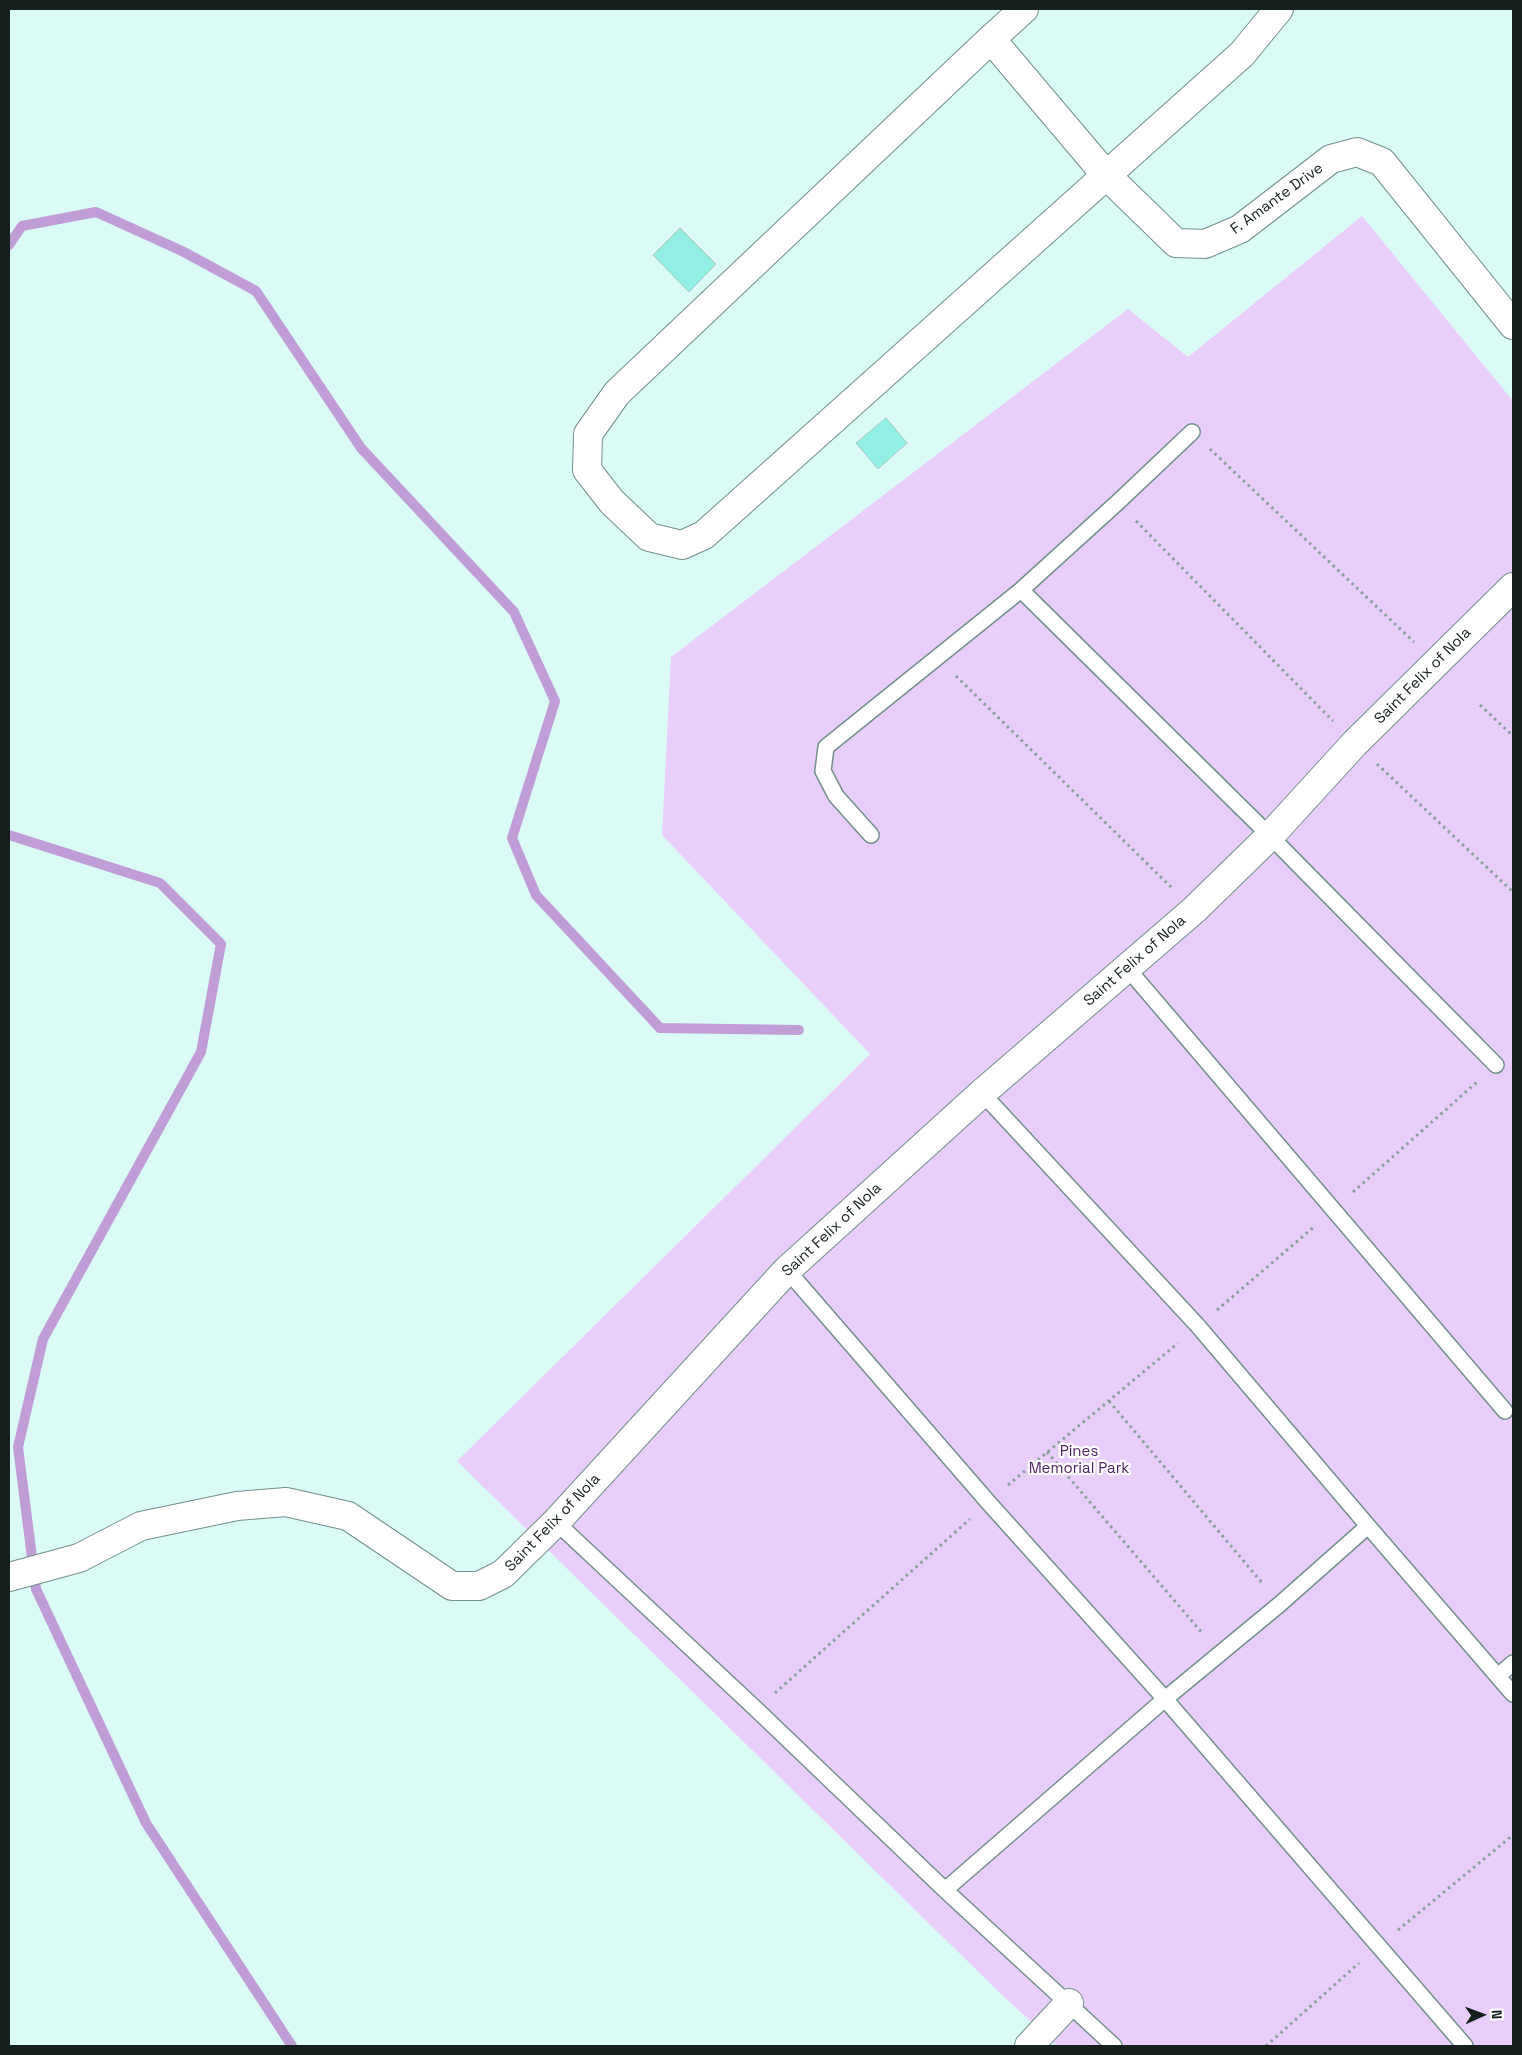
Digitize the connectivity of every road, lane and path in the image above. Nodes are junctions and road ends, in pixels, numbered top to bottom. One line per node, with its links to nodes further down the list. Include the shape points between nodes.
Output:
1 (1024, 9): 3 (street)
2 (1279, 9): 4 (street, via 1242,54)
3 (991, 39): 4 (street, F. Amante Drive); 4 (street, via 617,393 588,434 587,452 587,470 612,502 649,537 682,545 704,535)
4 (1106, 175): 5 (street, F. Amante Drive, via 1176,243 1205,244 1240,229 1331,159 1357,152 1382,162)
5 (1513, 325)
6 (1192, 432): 7 (lane); 10 (path)
7 (1118, 502): 9 (lane); 14 (path)
8 (1513, 587): 14 (street, Saint Felix of Nola)
9 (1021, 590): 11 (lane); 16 (lane)
10 (1414, 643)
11 (938, 658): 15 (lane, via 826,747 823,771 836,796); 18 (path)
12 (1480, 705): 13 (path)
13 (1513, 736)
14 (1355, 744): 16 (street, Saint Felix of Nola); 17 (path)
15 (871, 835)
16 (1270, 836): 18 (street, Saint Felix of Nola); 20 (lane)
17 (1513, 892)
18 (1194, 910): 19 (street, Saint Felix of Nola)
19 (1128, 969): 21 (street, Saint Felix of Nola); 22 (lane)
20 (1496, 1064): 22 (path)
21 (982, 1093): 23 (street, Saint Felix of Nola); 24 (lane)
22 (1334, 1210): 24 (path); 26 (lane)
23 (787, 1270): 28 (lane); 29 (street, Saint Felix of Nola)
24 (1198, 1326): 25 (path); 30 (lane)
25 (1109, 1401): 27 (path); 32 (path)
26 (1505, 1411)
27 (1047, 1452): 28 (path); 33 (path)
28 (988, 1502): 37 (lane); 38 (path)
29 (556, 1522): 31 (street, Saint Felix of Nola, via 503,1574 479,1586 452,1586 348,1516 286,1502 237,1506 141,1526 79,1558); 38 (lane)
30 (1368, 1526): 32 (lane); 35 (lane)
31 (9, 1578)
32 (1280, 1604): 33 (lane)
33 (1220, 1654): 37 (lane)
34 (1513, 1663): 35 (lane)
35 (1498, 1676): 36 (lane)
36 (1513, 1694)
37 (1165, 1699): 39 (lane); 43 (lane)
38 (757, 1710): 39 (lane)
39 (945, 1890): 40 (lane)
40 (1069, 2003): 41 (street); 42 (lane)
41 (1029, 2046)
42 (1114, 2046)
43 (1465, 2046)

